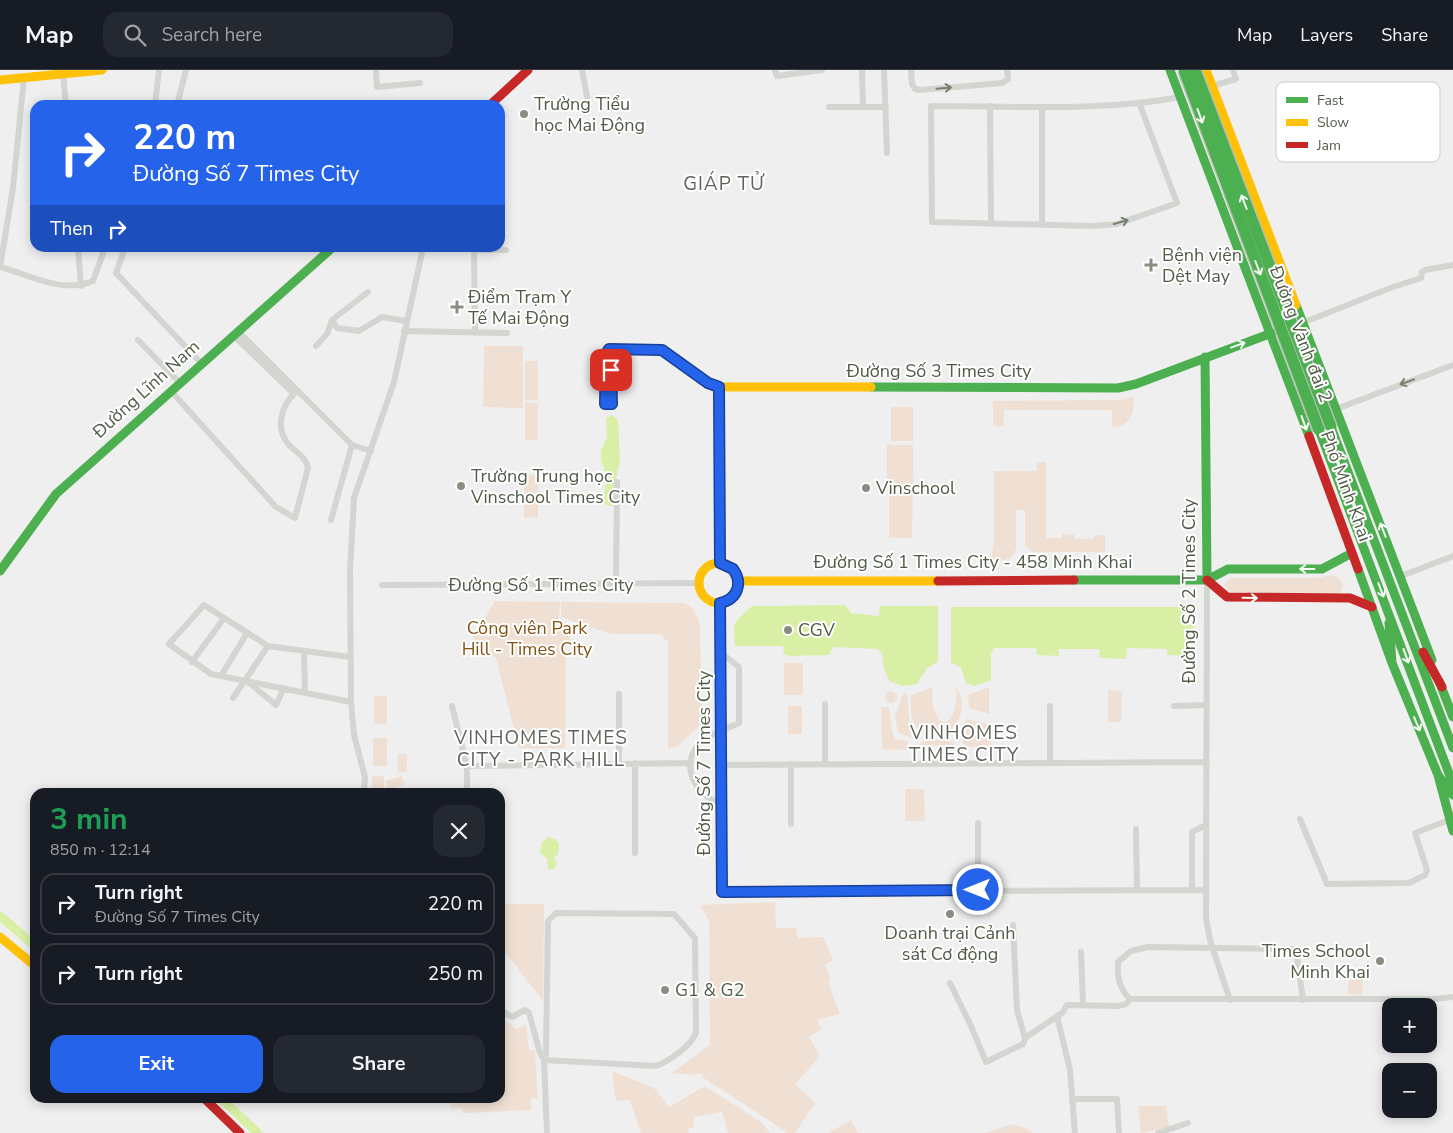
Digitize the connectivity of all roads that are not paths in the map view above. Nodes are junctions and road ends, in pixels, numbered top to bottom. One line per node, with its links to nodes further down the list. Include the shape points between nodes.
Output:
1 (102, 70): 18 (main road)
2 (159, 70): 25 (street)
3 (186, 70): 26 (street)
4 (376, 70): 21 (street, via 377,88)
5 (528, 70): 27 (main road)
6 (582, 70): 30 (street)
7 (775, 70): 8 (street, via 777,76)
8 (822, 70)
9 (862, 70): 32 (street)
10 (884, 70): 33 (street)
11 (911, 70): 12 (street, one-way to 12, via 912,84 920,90 1002,83 1008,79)
12 (1007, 70)
13 (1170, 70): 23 (main road, Phố Minh Khai)
14 (1184, 70): 84 (main road, Đường Vành đai 2, one-way to 84, bridge)
15 (1195, 70): 81 (main road, Đường Vành đai 2, one-way to 15, bridge)
16 (1206, 70): 22 (main road, Phố Minh Khai)
17 (1233, 70): 22 (street, via 1236,79)
18 (70, 72): 19 (main road); 24 (street)
19 (24, 78): 20 (main road); 45 (street, via 12,194)
20 (0, 80)
21 (420, 83)
22 (1212, 86): 50 (main road, Phố Minh Khai)
23 (1181, 97): 28 (street); 55 (main road, Phố Minh Khai)
24 (67, 100)
25 (156, 100)
26 (178, 100)
27 (495, 100)
28 (1140, 105): 34 (street); 37 (street, one-way to 28, via 1117,224 1177,203)
29 (990, 106): 34 (street); 36 (street); 36 (street, via 931,106 930,153 932,222)
30 (589, 107)
31 (829, 107): 32 (street)
32 (863, 107): 33 (street)
33 (886, 107): 35 (street)
34 (1042, 108): 37 (street)
35 (888, 153)
36 (991, 223): 37 (street)
37 (1042, 224)
38 (78, 252): 46 (street)
39 (104, 252): 46 (street, via 93,281)
40 (124, 252): 60 (street, via 116,273)
41 (327, 252): 52 (main road, Đường Lĩnh Nam)
42 (422, 252): 49 (street)
43 (474, 252): 53 (street)
44 (1453, 265): 50 (street, via 1425,270 1420,278)
45 (0, 267): 46 (street, via 63,286)
46 (81, 286)
47 (368, 292): 48 (street)
48 (332, 320): 49 (street, via 337,328 356,332 382,317); 57 (street, via 328,334)
49 (406, 322): 51 (street)
50 (1302, 323): 55 (main road, Đường Số 3 Times City); 61 (main road, Phố Minh Khai)
51 (404, 331): 53 (street); 68 (street, via 394,382)
52 (236, 333): 60 (main road, Đường Lĩnh Nam); 64 (street, via 294,394 284,407 282,430 286,441 306,461 308,468 295,518 276,507); 67 (street)
53 (475, 333): 54 (street)
54 (507, 333)
55 (1272, 334): 59 (main road, Đường Số 3 Times City, one-way to 55); 63 (main road, Phố Minh Khai)
56 (138, 340): 64 (street)
57 (316, 346)
58 (609, 349): 58 (street, via 606,354 605,404 612,404); 65 (street, Đường Số 3 Times City, via 662,350 708,383)
59 (1205, 357): 65 (main road, Đường Số 3 Times City, via 1130,386 1110,388); 76 (main road, Đường Số 2 Times City)
60 (201, 363): 64 (main road, Đường Lĩnh Nam)
61 (1318, 364): 63 (main road); 66 (main road, Phố Minh Khai)
62 (1453, 365): 66 (street, one-way to 66)
63 (1288, 377): 71 (main road, Phố Minh Khai, one-way to 71)
64 (175, 387): 74 (main road, Đường Lĩnh Nam, via 56,494)
65 (719, 387): 73 (main road)
66 (1336, 409): 75 (main road, Phố Minh Khai, one-way to 66)
67 (352, 445): 68 (street); 70 (street)
68 (371, 451): 90 (street, via 354,498)
69 (617, 482): 80 (street)
70 (331, 520)
71 (1352, 553): 76 (main road, Đường Số 1 Times City - 458 Minh Khai, one-way to 76, via 1322,569 1228,569); 83 (main road, Phố Minh Khai)
72 (1453, 556): 75 (street)
73 (720, 563): 77 (main road, via 733,569); 78 (main road, via 705,569)
74 (0, 571)
75 (1401, 576): 95 (main road, Phố Minh Khai)
76 (1207, 580): 77 (main road, Đường Số 1 Times City - 458 Minh Khai); 83 (main road, one-way to 83, via 1227,597 1350,598); 102 (street, Đường Số 2 Times City)
77 (739, 582): 82 (main road, via 736,594)
78 (700, 583): 80 (street, Đường Số 1 Times City); 82 (main road, via 706,597)
79 (382, 585): 80 (street, Đường Số 1 Times City)
80 (616, 585)
81 (1396, 601): 95 (main road); 108 (main road)
82 (720, 603): 89 (street, Đường Số 7 Times City)
83 (1372, 607): 92 (main road, Phố Minh Khai)
84 (1389, 610): 92 (main road); 119 (main road, Đường Vành đai 2, one-way to 119)
85 (224, 618): 86 (street); 91 (street); 91 (street, via 204,605 169,644)
86 (247, 633): 87 (street); 93 (street)
87 (268, 646): 88 (street); 94 (street)
88 (304, 651): 90 (street); 97 (street)
89 (720, 652): 107 (street, Đường Số 7 Times City); 107 (street, via 739,667 738,723)
90 (350, 657): 100 (street)
91 (192, 662): 93 (street, via 211,674)
92 (1392, 663): 118 (main road, Phố Minh Khai, one-way to 118)
93 (221, 676): 94 (street)
94 (246, 681): 96 (street); 96 (street, via 276,705); 99 (street)
95 (1442, 687): 106 (main road, Phố Minh Khai)
96 (284, 688): 97 (street)
97 (305, 693): 100 (street)
98 (619, 694): 110 (street)
99 (233, 698)
100 (351, 702): 120 (street)
101 (825, 704): 115 (street)
102 (1207, 705): 105 (street); 109 (street, Đường Số 2 Times City)
103 (452, 706): 117 (street)
104 (1050, 706): 113 (street)
105 (1174, 706)
106 (1453, 717)
107 (721, 732): 112 (street, via 700,744); 116 (street, Đường Số 7 Times City)
108 (1453, 748)
109 (1207, 762): 113 (street); 127 (street, Đường Số 2 Times City)
110 (619, 763): 111 (street); 117 (street)
111 (635, 763): 112 (street); 130 (street)
112 (691, 763): 123 (street, via 692,779 699,791 709,800)
113 (1050, 763): 115 (street)
114 (791, 764): 115 (street); 116 (street); 126 (street)
115 (825, 764)
116 (721, 765): 123 (street, Đường Số 7 Times City)
117 (467, 766): 121 (street)
118 (1438, 775): 122 (main road); 128 (main road, Phố Minh Khai)
119 (1453, 784)
120 (364, 788)
121 (467, 788)
122 (1453, 795)
123 (721, 804): 131 (street, Đường Số 7 Times City, via 722,892)
124 (1300, 819): 128 (street, via 1327,884 1409,882 1421,878 1427,870 1415,833)
125 (978, 823): 131 (street)
126 (791, 824)
127 (1206, 825): 133 (street, via 1192,832); 134 (street, Đường Số 2 Times City)
128 (1451, 825)
129 (1136, 829): 132 (street)
130 (635, 853)
131 (978, 890): 132 (street)
132 (1137, 890): 133 (street)
133 (1192, 890): 134 (street)
134 (1205, 890): 137 (street, Đường Số 2 Times City, via 1207,928)
135 (1013, 925): 148 (street, via 1017,1010)
136 (0, 937): 139 (main road)
137 (1213, 948): 142 (street, via 1148,947 1130,951 1118,962 1117,975 1123,992); 143 (street, Đường Số 2 Times City); 144 (street, via 1296,949)
138 (1081, 952): 145 (street)
139 (30, 962)
140 (950, 983): 148 (street, via 986,1062 1024,1044)
141 (1453, 997): 144 (street)
142 (1130, 999): 143 (street); 145 (street, via 1118,1006)
143 (1230, 1000): 144 (street)
144 (1303, 1000)
145 (1083, 1004): 147 (street, via 1067,1005)
146 (505, 1013): 149 (street, via 512,1017 525,1010 529,1013)
147 (1057, 1016): 148 (street); 150 (street, via 1070,1070)
148 (1025, 1038)
149 (544, 1060): 149 (street, via 547,1046 548,921 556,913 674,914 695,938 694,1040 656,1066); 154 (street)
150 (1073, 1100): 155 (street); 156 (street, via 1117,1099)
151 (209, 1103): 153 (main road)
152 (1188, 1124): 157 (street)
153 (240, 1133)
154 (547, 1133)
155 (1075, 1133)
156 (1119, 1133)
157 (1158, 1133)

